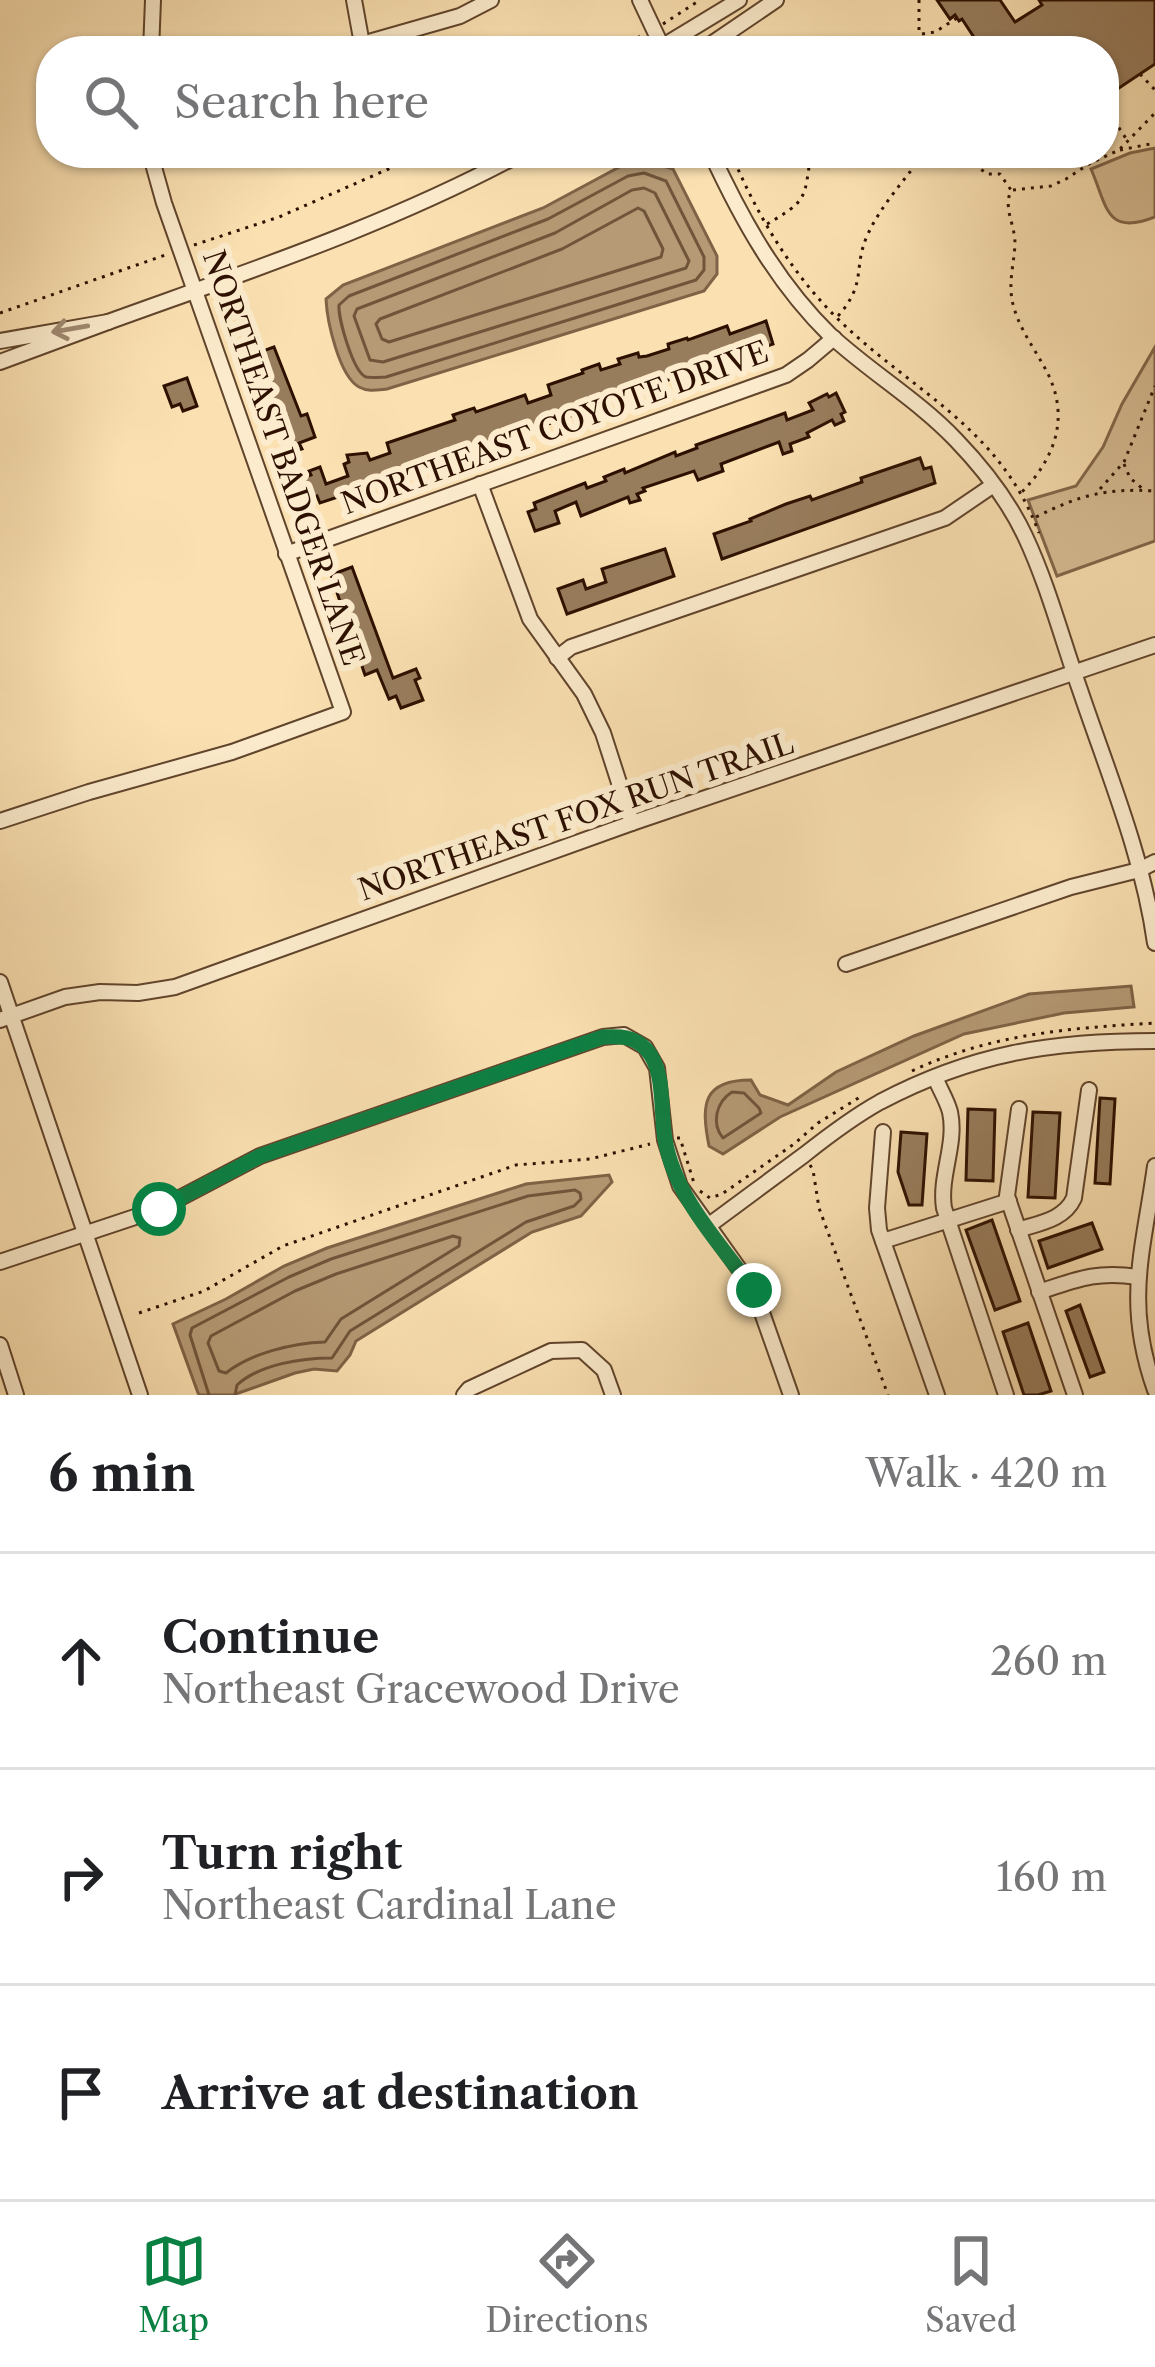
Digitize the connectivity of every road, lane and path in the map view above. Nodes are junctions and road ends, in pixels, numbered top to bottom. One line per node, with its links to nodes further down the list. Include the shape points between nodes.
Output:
1 (153, 0): 10 (street)
2 (354, 0): 11 (street)
3 (491, 0): 12 (street)
4 (640, 0): 13 (street)
5 (740, 0): 14 (street)
6 (776, 0): 15 (street)
7 (919, 0): 9 (path)
8 (957, 18): 9 (path)
9 (920, 34)
10 (152, 36)
11 (361, 36)
12 (390, 36)
13 (655, 36)
14 (683, 36)
15 (723, 36)
16 (1140, 74): 17 (path)
17 (1155, 90)
18 (1155, 113): 20 (path)
19 (1119, 128): 20 (path)
20 (1128, 141): 22 (path)
21 (1155, 143): 22 (path)
22 (1119, 150)
23 (155, 168): 35 (street, NORTHEAST BADGER LANE)
24 (391, 168): 35 (path)
25 (483, 168): 32 (street)
26 (493, 168): 32 (street)
27 (718, 168): 40 (street, via 781,279)
28 (810, 168): 34 (path, via 799,205)
29 (913, 168): 38 (path, via 872,226 855,293)
30 (979, 168): 33 (path, via 1000,174)
31 (1085, 168): 33 (path, via 1051,186)
32 (458, 186): 36 (street)
33 (1011, 190): 49 (path, via 1011,297 1054,390 1058,424 1048,460)
34 (766, 225)
35 (181, 250): 36 (street, NORTHEAST BADGER LANE); 37 (path)
36 (195, 291): 39 (street); 52 (street, NORTHEAST BADGER LANE)
37 (0, 313)
38 (837, 317)
39 (108, 322): 41 (street, one-way to 41); 42 (street)
40 (834, 338): 45 (street, NORTHEAST COYOTE DRIVE, via 786,375); 46 (street, via 944,429)
41 (0, 341)
42 (0, 362)
43 (1155, 386): 44 (path)
44 (1124, 462): 47 (path); 50 (path)
45 (480, 484): 52 (street, NORTHEAST COYOTE DRIVE); 54 (street, via 519,595)
46 (992, 486): 54 (street, via 945,518); 55 (street, via 1025,535)
47 (1145, 490): 48 (path); 50 (path)
48 (1155, 491)
49 (1021, 492)
50 (1096, 492): 51 (path)
51 (1034, 519)
52 (286, 554): 56 (street, NORTHEAST BADGER LANE, via 344,712)
53 (1155, 645): 55 (street, NORTHEAST FOX RUN TRAIL)
54 (557, 658): 57 (street, via 603,733)
55 (1073, 673): 57 (street, NORTHEAST FOX RUN TRAIL); 59 (street)
56 (0, 821)
57 (632, 823): 63 (street, NORTHEAST FOX RUN TRAIL, via 175,988 65,997)
58 (1155, 862): 59 (street)
59 (1139, 870): 60 (street); 61 (street)
60 (1155, 943)
61 (846, 964)
62 (0, 982): 63 (street)
63 (6, 1018): 77 (street)
64 (1155, 1041): 65 (street, via 1034,1048)
65 (935, 1077): 70 (street); 74 (street, via 950,1112)
66 (1089, 1090): 76 (street, via 1070,1207)
67 (1019, 1109): 73 (street)
68 (883, 1132): 78 (street)
69 (672, 1139): 72 (path); 75 (street, via 680,1186); 77 (street, via 645,1047 603,1037 260,1156 159,1209); 82 (path, via 590,1160 516,1165 283,1246 204,1291)
70 (799, 1149): 75 (street); 90 (path, via 813,1169 819,1208)
71 (1155, 1166): 80 (street)
72 (710, 1198)
73 (1009, 1202): 74 (street); 76 (street)
74 (947, 1221): 78 (street); 92 (street)
75 (707, 1226): 89 (street, via 754,1290)
76 (1018, 1230): 81 (street)
77 (85, 1234): 79 (street); 86 (street)
78 (883, 1241): 91 (street)
79 (0, 1262)
80 (1138, 1277): 81 (street, via 1097,1274); 84 (street, via 1137,1321)
81 (1039, 1292): 93 (street)
82 (139, 1313)
83 (0, 1346): 85 (street)
84 (1155, 1390)
85 (16, 1395)
86 (140, 1395)
87 (464, 1395): 88 (street, via 550,1351 582,1350 604,1370)
88 (613, 1395)
89 (791, 1395)
90 (887, 1395)
91 (937, 1395)
92 (1006, 1395)
93 (1075, 1395)

